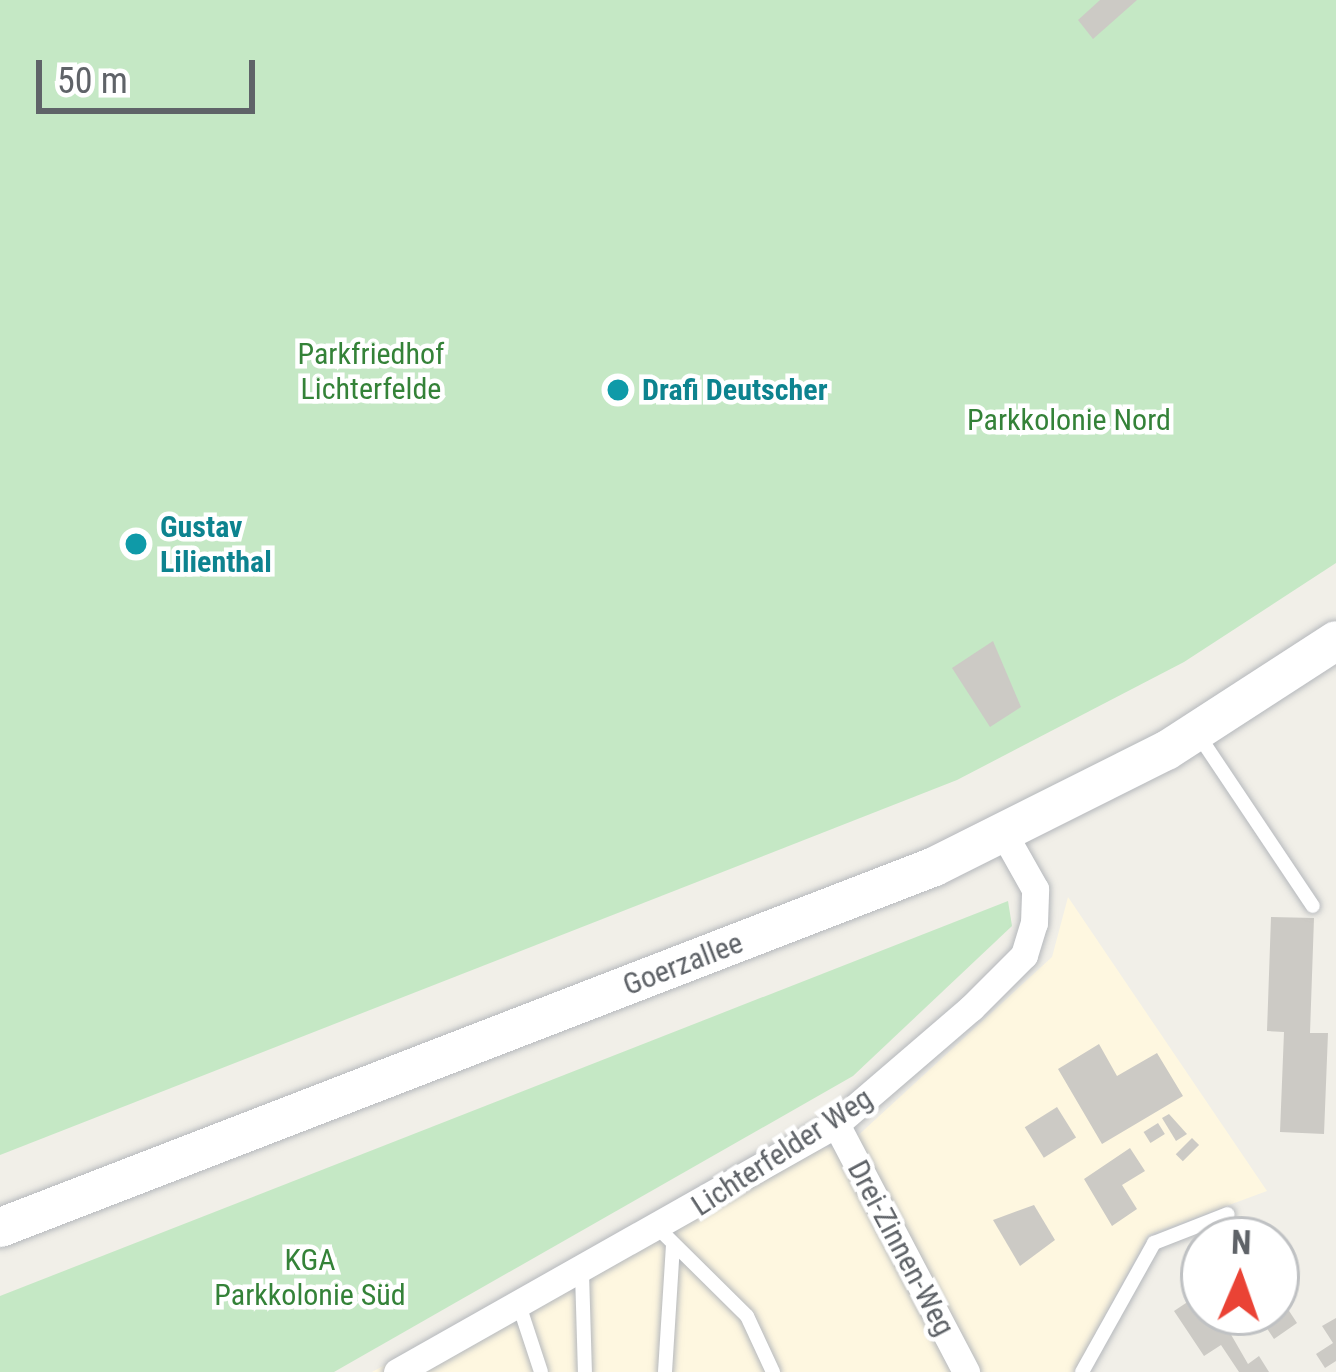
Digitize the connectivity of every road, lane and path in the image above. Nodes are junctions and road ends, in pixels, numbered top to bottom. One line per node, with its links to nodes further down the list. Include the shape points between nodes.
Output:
1 (1336, 640): 2 (main road, Goerzallee)
2 (1197, 733): 3 (main road, Goerzallee); 4 (lane)
3 (1004, 834): 5 (street, Lichterfelder Weg, via 1035,889 1024,955); 7 (main road, Goerzallee)
4 (1313, 906)
5 (836, 1124): 8 (street, Lichterfelder Weg); 16 (street, Drei-Zinnen-Weg)
6 (1228, 1214): 17 (lane, via 1154,1243)
7 (0, 1227)
8 (666, 1238): 9 (street, Lichterfelder Weg); 14 (lane); 15 (lane, via 747,1316)
9 (582, 1273): 10 (street, Lichterfelder Weg); 13 (lane)
10 (520, 1308): 11 (street, Lichterfelder Weg); 12 (lane)
11 (397, 1372)
12 (541, 1372)
13 (585, 1372)
14 (665, 1372)
15 (773, 1372)
16 (967, 1372)
17 (1082, 1372)

